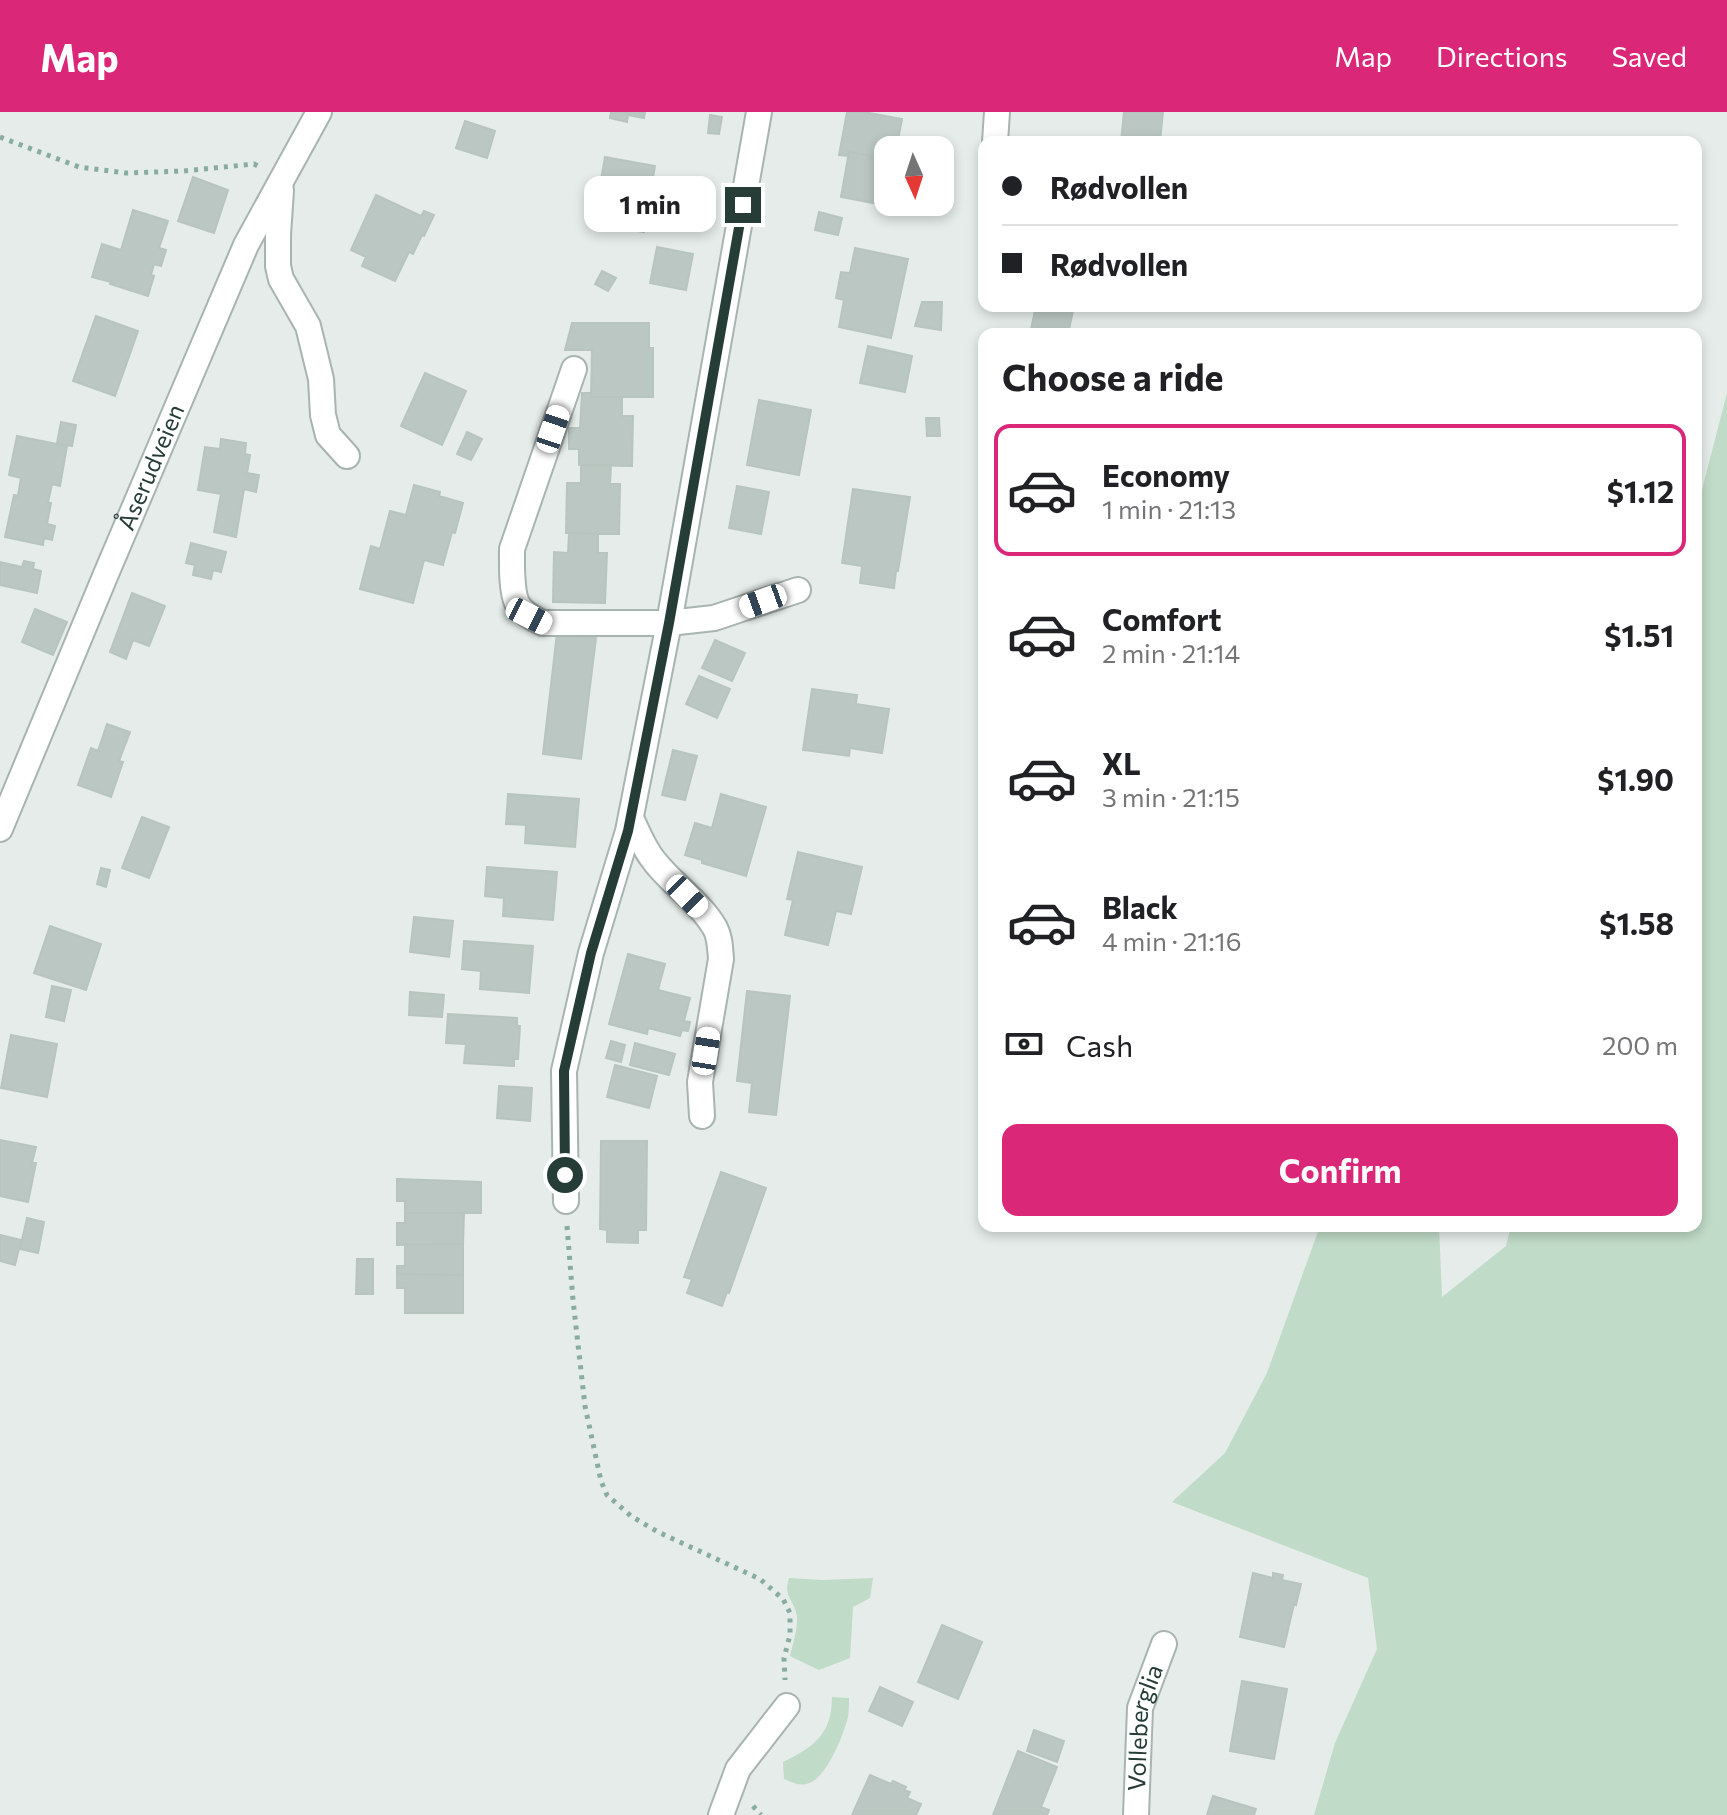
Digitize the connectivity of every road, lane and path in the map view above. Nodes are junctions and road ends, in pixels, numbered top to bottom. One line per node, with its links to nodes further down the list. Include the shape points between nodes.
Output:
1 (319, 112): 6 (street, Åserudveien)
2 (759, 112): 10 (street)
3 (997, 112): 4 (street)
4 (995, 136)
5 (0, 137): 6 (path, via 79,167 126,173 254,164)
6 (282, 180): 8 (street, via 281,279 308,326 328,435); 12 (street, Åserudveien, via 213,320)
7 (574, 369): 10 (street, via 512,549 517,604 543,623)
8 (347, 456)
9 (798, 590): 10 (street, via 714,618)
10 (669, 623): 11 (street)
11 (631, 818): 13 (street, via 655,862 703,913 720,944 700,1082); 14 (street, via 591,953 564,1071)
12 (0, 829)
13 (702, 1116)
14 (566, 1201): 16 (path, via 585,1406 607,1495 658,1532 760,1579 783,1599 790,1613 784,1658)
15 (1164, 1644): 18 (street, Volleberglia, via 1140,1708)
16 (787, 1706): 17 (street, via 738,1769)
17 (721, 1815)
18 (1136, 1815)

